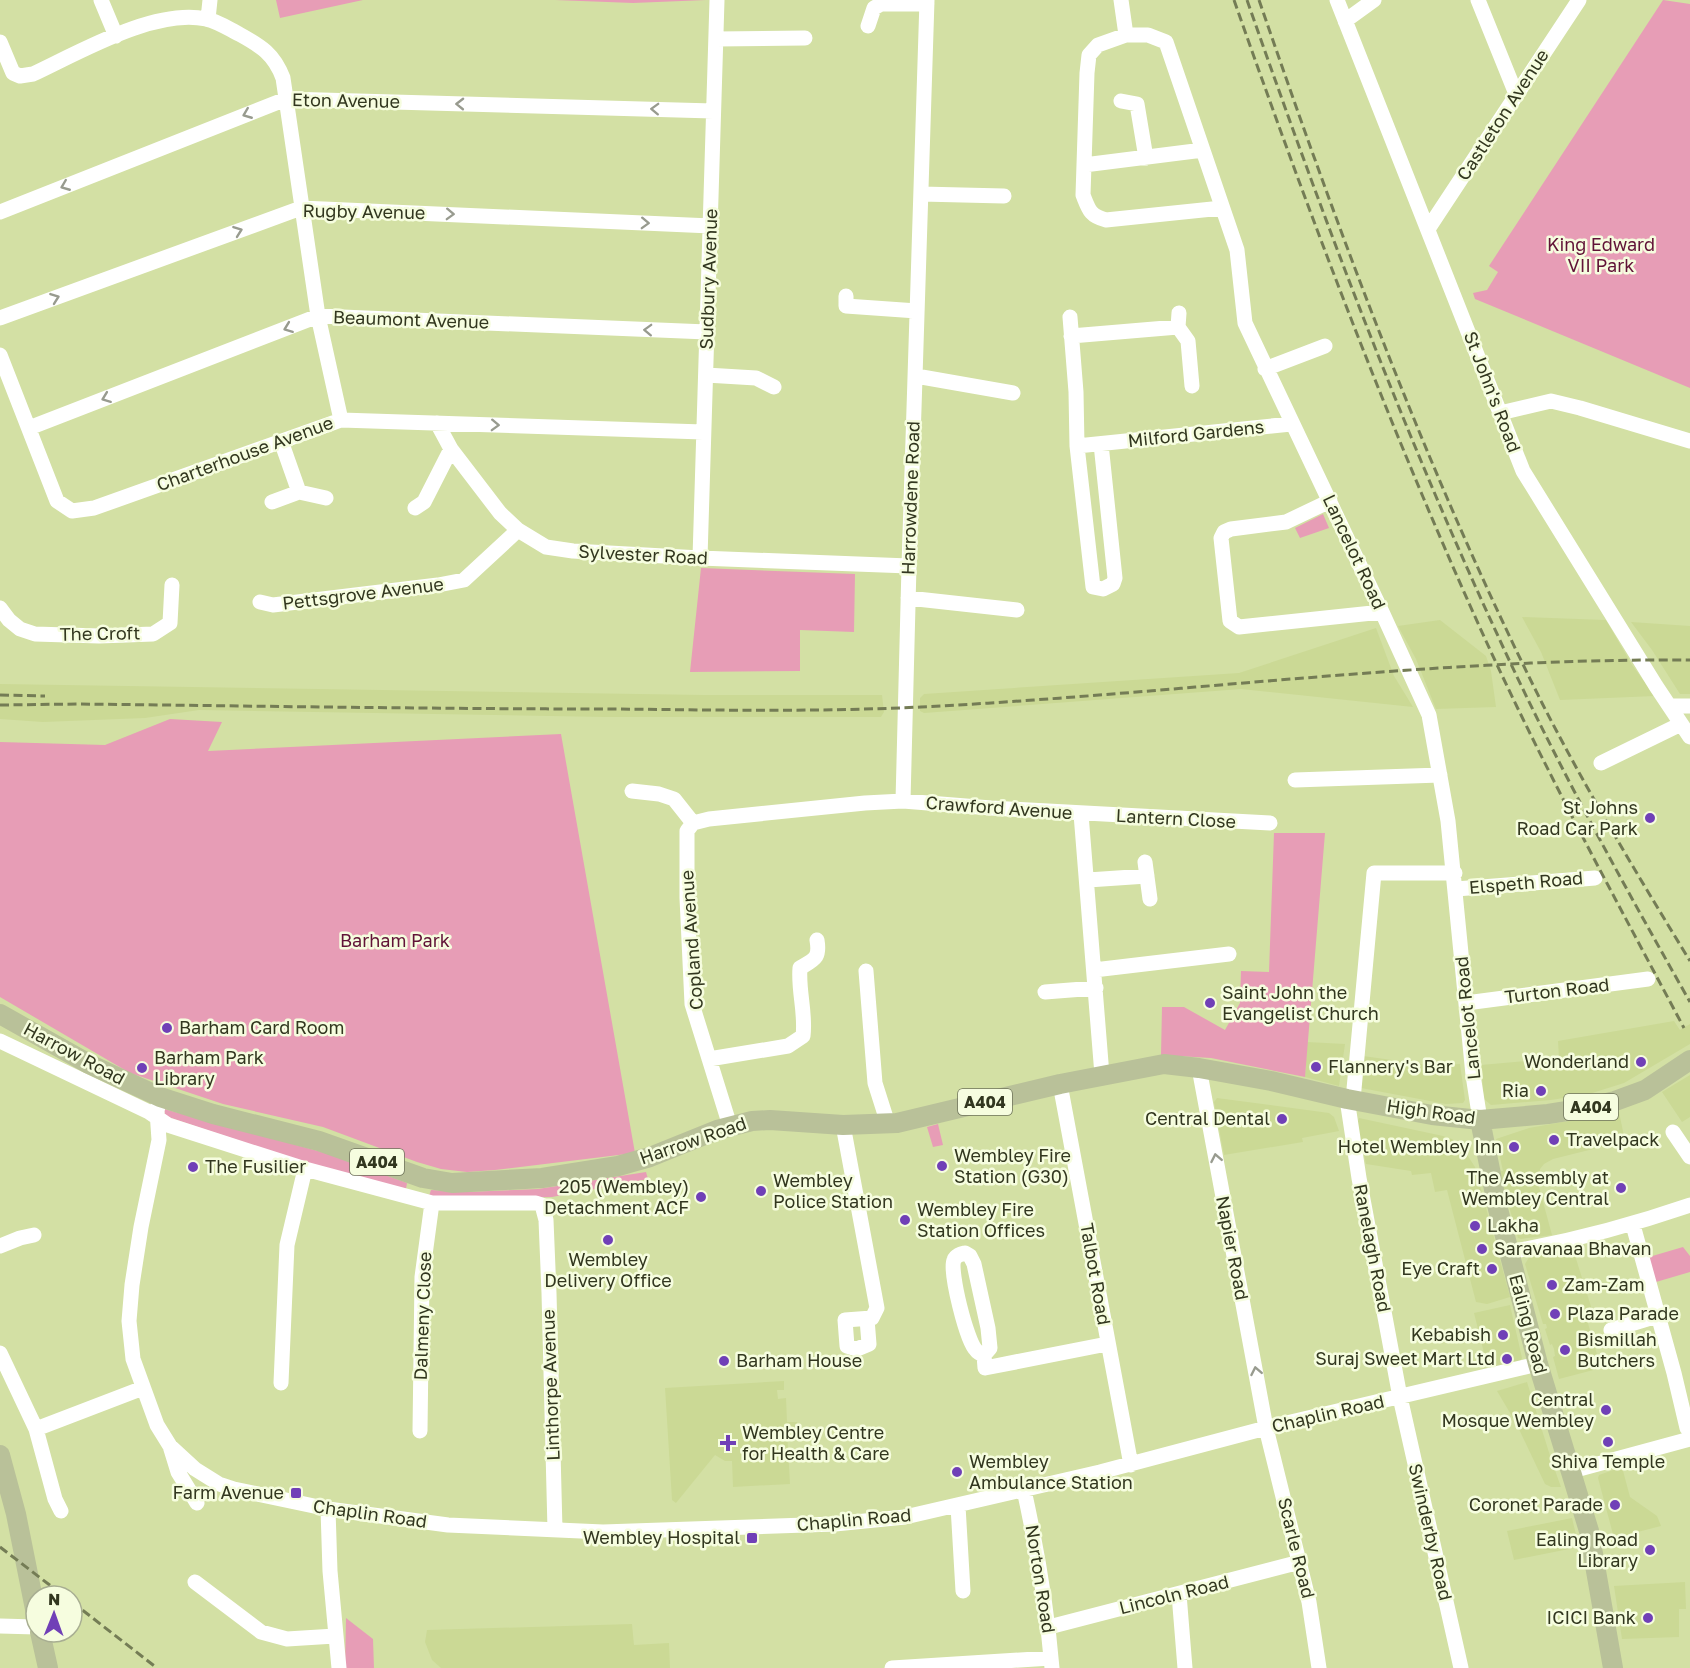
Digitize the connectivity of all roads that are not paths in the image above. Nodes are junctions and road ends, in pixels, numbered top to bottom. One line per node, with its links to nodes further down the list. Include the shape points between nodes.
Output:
1 (100, 0): 14 (street)
2 (210, 0): 10 (street)
3 (717, 0): 16 (street, Sudbury Avenue)
4 (1121, 0): 13 (street)
5 (1336, 0): 11 (street, St John's Road)
6 (1374, 0): 11 (street)
7 (1478, 0): 18 (street)
8 (1579, 0): 18 (street, Castleton Avenue)
9 (927, 2): 12 (street, via 881,4 874,8); 25 (street, Harrowdene Road)
10 (208, 19): 14 (street, via 188,16 162,20); 19 (street, via 266,50 277,62)
11 (1345, 21): 31 (street, St John's Road)
12 (868, 26)
13 (1126, 35): 22 (street, Lancelot Road, via 1148,35 1166,42); 24 (street, via 1098,45 1089,55)
14 (116, 36): 17 (street, via 33,74 20,76 13,73)
15 (805, 38): 16 (street)
16 (716, 39): 21 (street, Sudbury Avenue)
17 (0, 42)
18 (1516, 94): 31 (street, Castleton Avenue)
19 (286, 99): 21 (street, Eton Avenue, one-way to 19); 27 (street); 29 (street, Eton Avenue, one-way to 29)
20 (1121, 101): 23 (street, via 1137,104)
21 (713, 111): 30 (street, Sudbury Avenue)
22 (1203, 150): 23 (street); 28 (street, Lancelot Road)
23 (1146, 158): 24 (street)
24 (1084, 165): 28 (street, via 1083,195 1096,218)
25 (921, 194): 26 (street); 33 (street, Harrowdene Road)
26 (1004, 196)
27 (301, 208): 30 (street, Rugby Avenue, one-way to 30); 34 (street); 36 (street, Rugby Avenue, one-way to 27)
28 (1222, 208): 41 (street, Lancelot Road, via 1237,250 1245,323)
29 (0, 212)
30 (711, 226): 37 (street, Sudbury Avenue)
31 (1428, 229): 47 (street, St John's Road)
32 (845, 305): 33 (street)
33 (917, 311): 43 (street, Harrowdene Road)
34 (318, 316): 37 (street, Beaumont Avenue, one-way to 34); 48 (street); 51 (street, Beaumont Avenue, one-way to 51)
35 (1070, 317): 38 (street, Milford Gardens)
36 (0, 318)
37 (707, 332): 42 (street, Sudbury Avenue)
38 (1071, 336): 44 (street, via 1178,320 1188,341); 56 (street, Milford Gardens)
39 (1325, 346): 41 (street)
40 (0, 355): 51 (street, Charterhouse Avenue)
41 (1265, 369): 50 (street, Lancelot Road)
42 (706, 375): 45 (street, via 756,378); 52 (street, Sudbury Avenue)
43 (915, 376): 46 (street); 65 (street, Harrowdene Road)
44 (1192, 386)
45 (774, 387)
46 (1013, 393)
47 (1500, 413): 54 (street, via 1551,401); 72 (street, St John's Road, via 1523,471)
48 (341, 420): 49 (street, Charterhouse Avenue); 53 (street, Charterhouse Avenue)
49 (436, 423): 52 (street, Charterhouse Avenue, one-way to 52); 57 (street, Sylvester Road)
50 (1291, 424): 55 (street, Milford Gardens); 60 (street, Lancelot Road)
51 (29, 428): 53 (street, Charterhouse Avenue, via 57,501 72,511 94,508)
52 (704, 432): 64 (street, Sudbury Avenue)
53 (282, 441): 58 (street)
54 (1690, 441)
55 (1101, 444): 56 (street, Milford Gardens); 56 (street, Milford Gardens, via 1115,578 1113,584 1103,589 1094,587)
56 (1077, 446)
57 (451, 449): 62 (street, via 424,502); 63 (street, Sylvester Road, via 500,513)
58 (299, 492): 59 (street); 61 (street)
59 (326, 498)
60 (1330, 501): 71 (street, Lancelot Road); 71 (street, via 1286,522 1224,532 1221,538 1230,621 1239,627)
61 (272, 502)
62 (415, 508)
63 (518, 530): 64 (street, Sylvester Road, via 538,544 566,550); 68 (street, Pettsgrove Avenue, via 464,579 273,605)
64 (700, 558): 65 (street, Sylvester Road)
65 (909, 566): 67 (street, Harrowdene Road)
66 (172, 585): 69 (street, The Croft, via 170,623 153,634 35,634 20,629)
67 (908, 598): 70 (street); 80 (street, Harrowdene Road)
68 (260, 602)
69 (0, 608)
70 (1017, 610)
71 (1382, 612): 77 (street, Lancelot Road, via 1429,715)
72 (1671, 706): 73 (street); 74 (street, St John's Road)
73 (1690, 706)
74 (1681, 724): 75 (street, St John's Road); 76 (street)
75 (1690, 737)
76 (1601, 764)
77 (1440, 775): 78 (street); 84 (street, Lancelot Road)
78 (1295, 780)
79 (632, 791): 82 (street, via 674,799)
80 (903, 801): 81 (street, Crawford Avenue); 82 (street, Crawford Avenue)
81 (1082, 814): 83 (street, Lantern Close); 86 (street, Crawford Avenue)
82 (693, 823): 99 (street, Copland Avenue, via 687,831 692,1004)
83 (1270, 823)
84 (1455, 873): 87 (street, Lancelot Road); 105 (street, Ranelagh Road, via 1374,873)
85 (1595, 878): 87 (street, Elspeth Road)
86 (1088, 880): 88 (street, via 1146,869); 91 (street, Crawford Avenue)
87 (1456, 889): 96 (street, Lancelot Road)
88 (1150, 899)
89 (817, 940): 99 (street, via 819,952 800,968 803,1036 788,1046)
90 (1229, 954): 91 (street)
91 (1094, 970): 94 (street, Crawford Avenue)
92 (866, 971): 108 (street, via 875,1083)
93 (1648, 979): 96 (street, Turton Road)
94 (1096, 988): 95 (street); 102 (street, Crawford Avenue)
95 (1045, 992)
96 (1466, 1003): 107 (street, Lancelot Road)
97 (0, 1014): 104 (main road, Harrow Road / A404, via 89,1064)
98 (0, 1041): 106 (street, Harrow Road)
99 (710, 1059): 110 (street, Copland Avenue)
100 (1689, 1062): 107 (main road, High Road / A404, via 1645,1090 1615,1101 1548,1114)
101 (1199, 1068): 102 (main road, Harrow Road / A404, via 1164,1064); 105 (main road, High Road / A404); 131 (street, Napier Road, one-way to 101)
102 (1102, 1075): 103 (main road, Harrow Road / A404)
103 (1060, 1084): 108 (main road, Harrow Road / A404); 124 (street, Talbot Road)
104 (160, 1097): 106 (street, Chaplin Road); 110 (main road, Harrow Road / A404, via 319,1141 423,1178 452,1184 542,1178 618,1166)
105 (1350, 1100): 107 (main road, High Road / A404); 130 (street, Ranelagh Road, via 1355,1155)
106 (157, 1119): 113 (street, Harrow Road); 129 (street, Chaplin Road, via 159,1140 141,1227 129,1322)
107 (1480, 1120): 120 (main road, Ealing Road)
108 (888, 1124): 109 (main road, Harrow Road / A404)
109 (843, 1125): 110 (main road, Harrow Road / A404, via 770,1120); 122 (street, via 877,1308 872,1318)
110 (730, 1126)
111 (1673, 1132): 112 (street)
112 (1690, 1156)
113 (305, 1169): 114 (street, Harrow Road); 128 (street, via 287,1245)
114 (432, 1203): 115 (street, Harrow Road); 133 (street, Dalmeny Close, via 422,1277)
115 (542, 1205): 145 (street, Linthorpe Avenue, via 547,1251)
116 (1690, 1205): 117 (street)
117 (1633, 1225): 120 (street); 121 (street)
118 (34, 1235): 119 (street)
119 (0, 1246)
120 (1509, 1252): 127 (main road, Ealing Road)
121 (1657, 1316): 123 (street); 134 (street)
122 (867, 1319)
123 (1611, 1330)
124 (1107, 1344): 126 (street); 138 (street, Talbot Road)
125 (0, 1353): 132 (street)
126 (985, 1362): 126 (street, via 966,1330 953,1270 954,1260 965,1253 974,1264 988,1328 990,1348)
127 (1539, 1364): 130 (street, Chaplin Road); 139 (main road, Ealing Road)
128 (281, 1383)
129 (143, 1388): 132 (street); 136 (street, Chaplin Road)
130 (1400, 1397): 131 (street, Chaplin Road); 163 (street, Swinderby Road)
131 (1266, 1428): 138 (street, Chaplin Road); 146 (street, Scarle Road)
132 (36, 1429): 144 (street)
133 (420, 1431)
134 (1690, 1431)
135 (1690, 1439): 139 (street)
136 (170, 1446): 141 (street, Chaplin Road, via 178,1472); 143 (street, Chaplin Road, via 219,1484)
137 (0, 1455): 148 (main road)
138 (1131, 1465): 140 (street, Chaplin Road)
139 (1572, 1471): 164 (main road, Ealing Road, via 1589,1531)
140 (1024, 1490): 142 (street, Chaplin Road); 153 (street, Norton Road)
141 (197, 1503)
142 (958, 1506): 145 (street, Chaplin Road, via 905,1517 835,1524 637,1532); 149 (street)
143 (328, 1509): 145 (street, Chaplin Road, via 448,1525); 154 (street)
144 (61, 1511)
145 (555, 1530)
146 (1299, 1562): 150 (street, Lincoln Road); 162 (street, Scarle Road)
147 (195, 1582): 154 (street, via 261,1632 287,1639)
148 (30, 1584)
149 (963, 1591)
150 (1179, 1594): 153 (street, Lincoln Road); 161 (street)
151 (0, 1626): 152 (street)
152 (24, 1627)
153 (1049, 1627): 156 (street, Norton Road)
154 (335, 1636): 158 (street)
155 (43, 1644): 157 (main road)
156 (1052, 1663): 160 (street)
157 (48, 1668)
158 (339, 1668)
159 (892, 1668): 160 (street)
160 (902, 1668)
161 (1185, 1668)
162 (1319, 1668)
163 (1461, 1668)
164 (1613, 1668)

